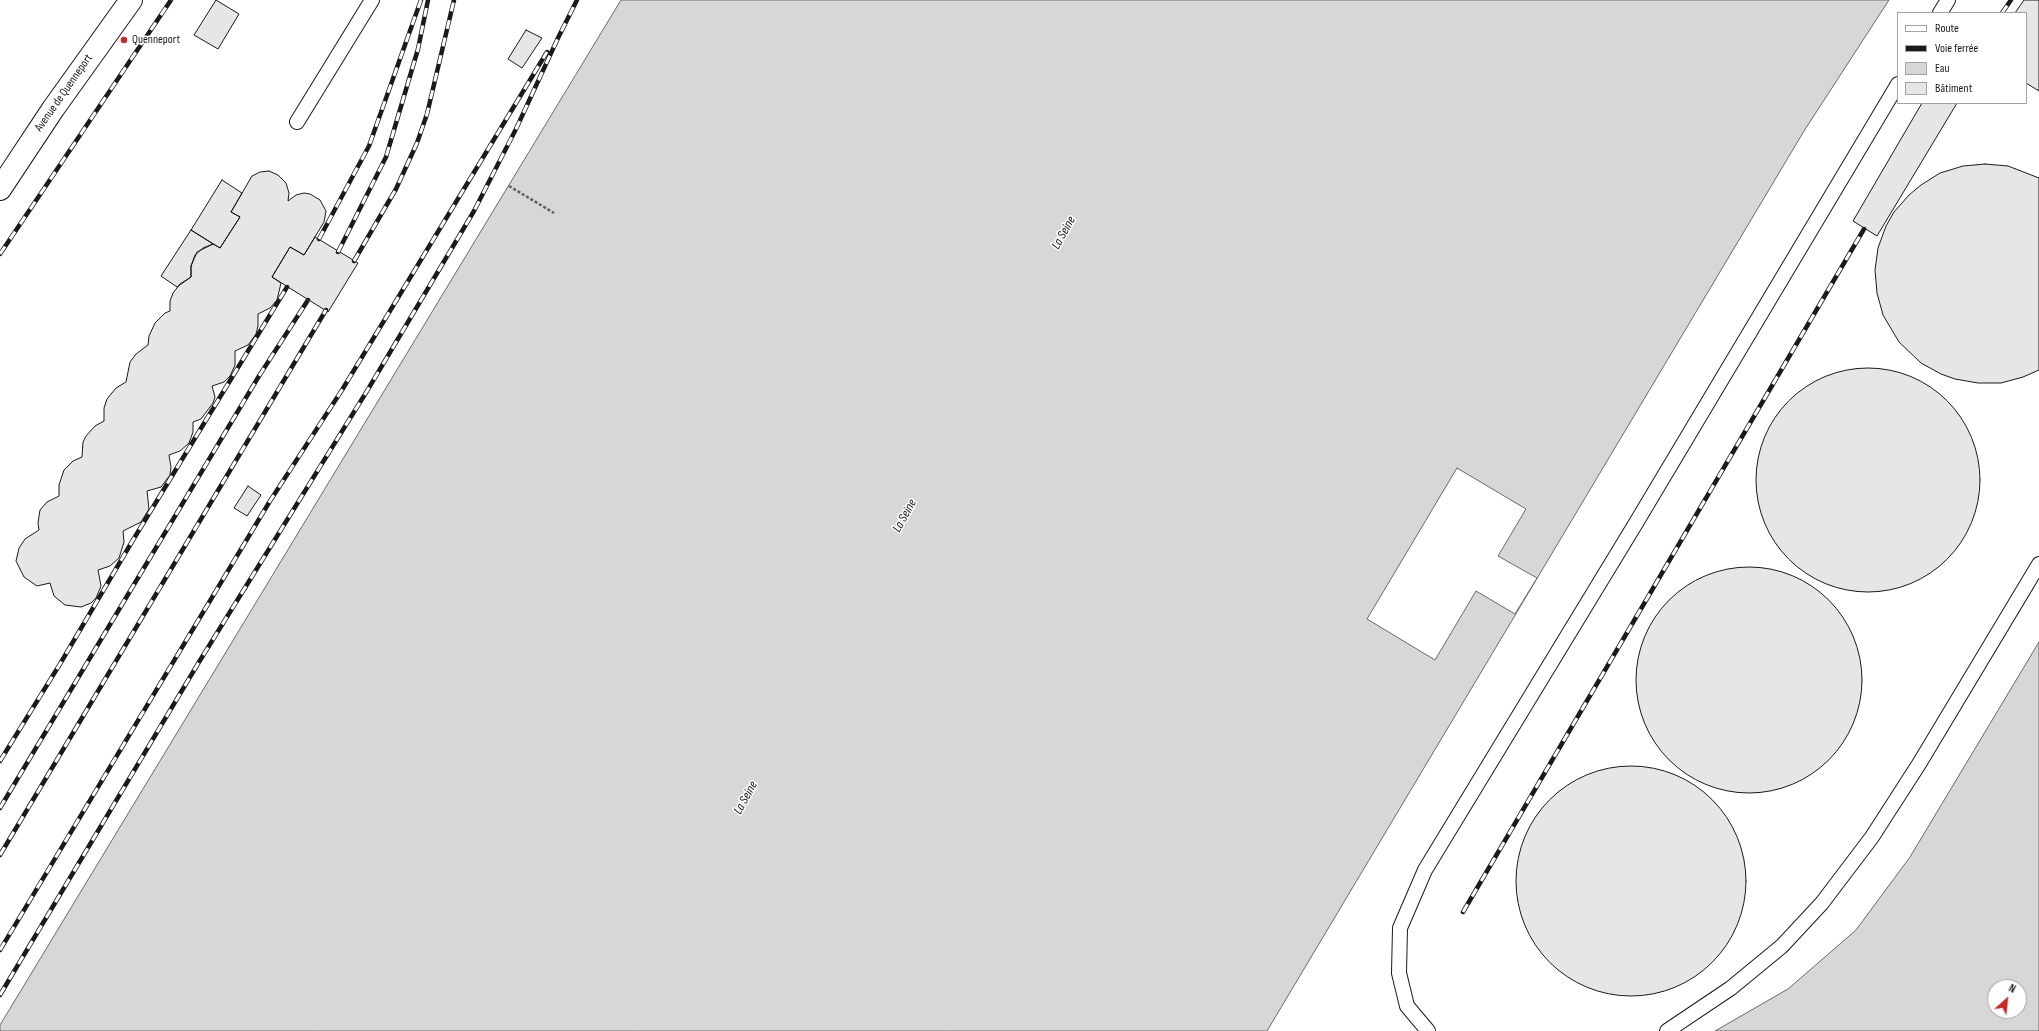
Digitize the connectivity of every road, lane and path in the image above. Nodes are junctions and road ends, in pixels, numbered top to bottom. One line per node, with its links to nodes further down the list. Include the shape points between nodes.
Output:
1 (131, 0): 8 (main road, Avenue de Quenneport, via 53,108)
2 (372, 0): 6 (lane)
3 (1948, 0): 4 (lane)
4 (1941, 12)
5 (1897, 86): 11 (lane, via 1425,870 1400,928 1399,973 1407,1006)
6 (297, 122)
7 (509, 186): 9 (path)
8 (0, 188)
9 (554, 213)
10 (2039, 564): 12 (lane, via 1919,764 1872,837 1822,903 1782,946 1731,988)
11 (1428, 1031)
12 (1667, 1031)

